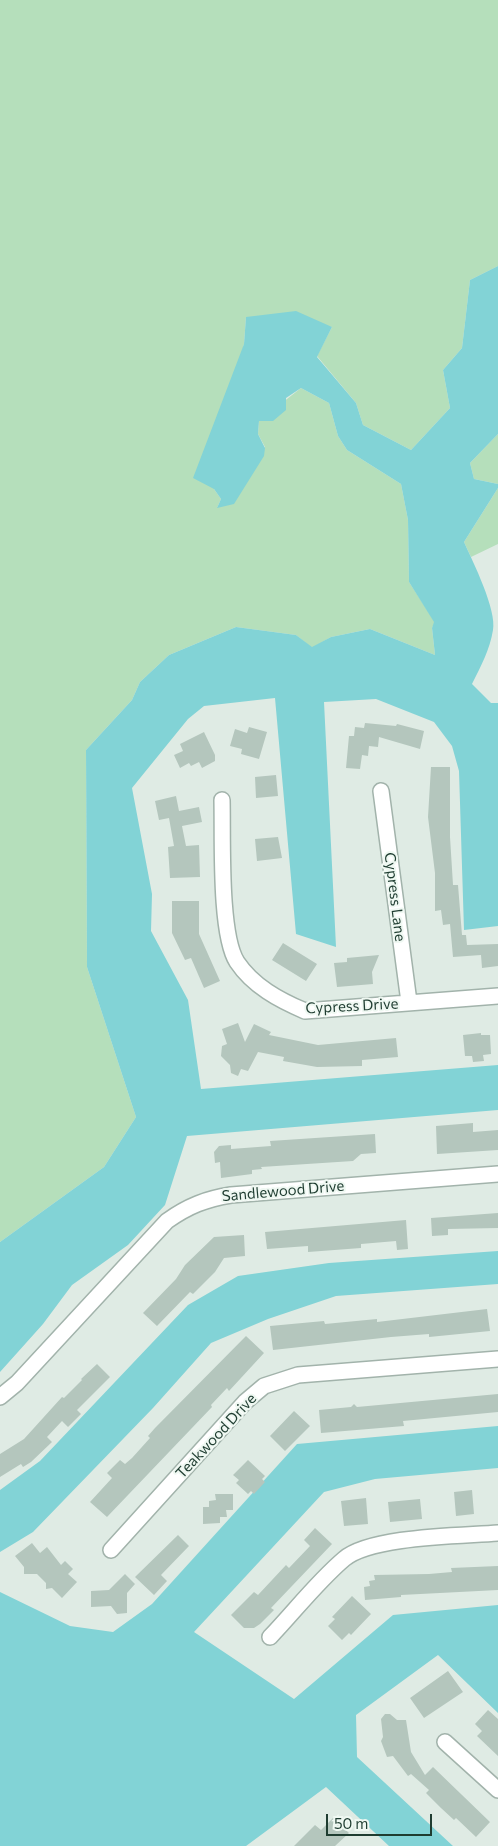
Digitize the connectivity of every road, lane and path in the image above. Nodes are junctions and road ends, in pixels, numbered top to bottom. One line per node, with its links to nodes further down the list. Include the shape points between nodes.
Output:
1 (381, 791): 4 (street, Cypress Lane)
2 (222, 800): 4 (street, Cypress Drive, via 226,928 237,962 248,975 283,1001 305,1011)
3 (498, 996): 4 (street, Cypress Drive)
4 (408, 1002)
5 (498, 1174): 7 (street, Sandlewood Drive, via 231,1194 205,1200 167,1221)
6 (498, 1358): 9 (street, Teakwood Drive, via 298,1375 264,1386 245,1402)
7 (0, 1398)
8 (498, 1533): 10 (street, via 390,1542 363,1549 345,1558)
9 (110, 1550)
10 (270, 1638)
11 (445, 1742): 12 (street)
12 (498, 1790)

